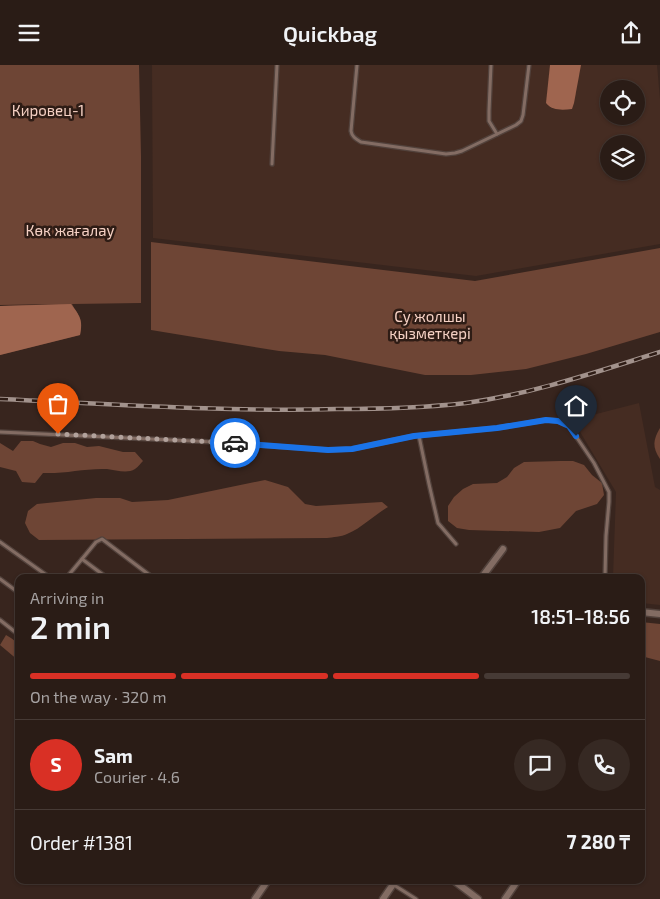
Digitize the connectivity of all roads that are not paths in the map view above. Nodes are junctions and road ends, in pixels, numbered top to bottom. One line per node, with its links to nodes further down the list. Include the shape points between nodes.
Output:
1 (277, 65): 6 (lane)
2 (357, 65): 5 (lane, via 351,131 361,142 446,154)
3 (491, 65): 5 (lane, via 488,111 489,121)
4 (529, 65): 5 (lane, via 521,121)
5 (497, 134)
6 (272, 164)
7 (0, 432): 8 (lane, via 328,450 352,449)
8 (419, 436): 10 (lane, via 438,523); 18 (lane, via 546,420 569,426 594,463 608,492)
9 (0, 542): 13 (lane)
10 (456, 544)
11 (503, 549): 17 (street)
12 (82, 559): 14 (lane); 15 (lane); 16 (lane, via 102,539)
13 (45, 574)
14 (70, 574)
15 (102, 574)
16 (148, 574)
17 (484, 574)
18 (605, 574)
19 (0, 579): 20 (lane)
20 (15, 590)
21 (645, 612): 22 (street)
22 (660, 614)
23 (0, 620): 24 (lane)
24 (15, 632)
25 (265, 884): 30 (street)
26 (394, 884): 31 (street)
27 (397, 884): 32 (lane)
28 (458, 884): 33 (street)
29 (515, 884): 34 (street)
30 (254, 899)
31 (383, 899)
32 (416, 899)
33 (478, 899)
34 (505, 899)

